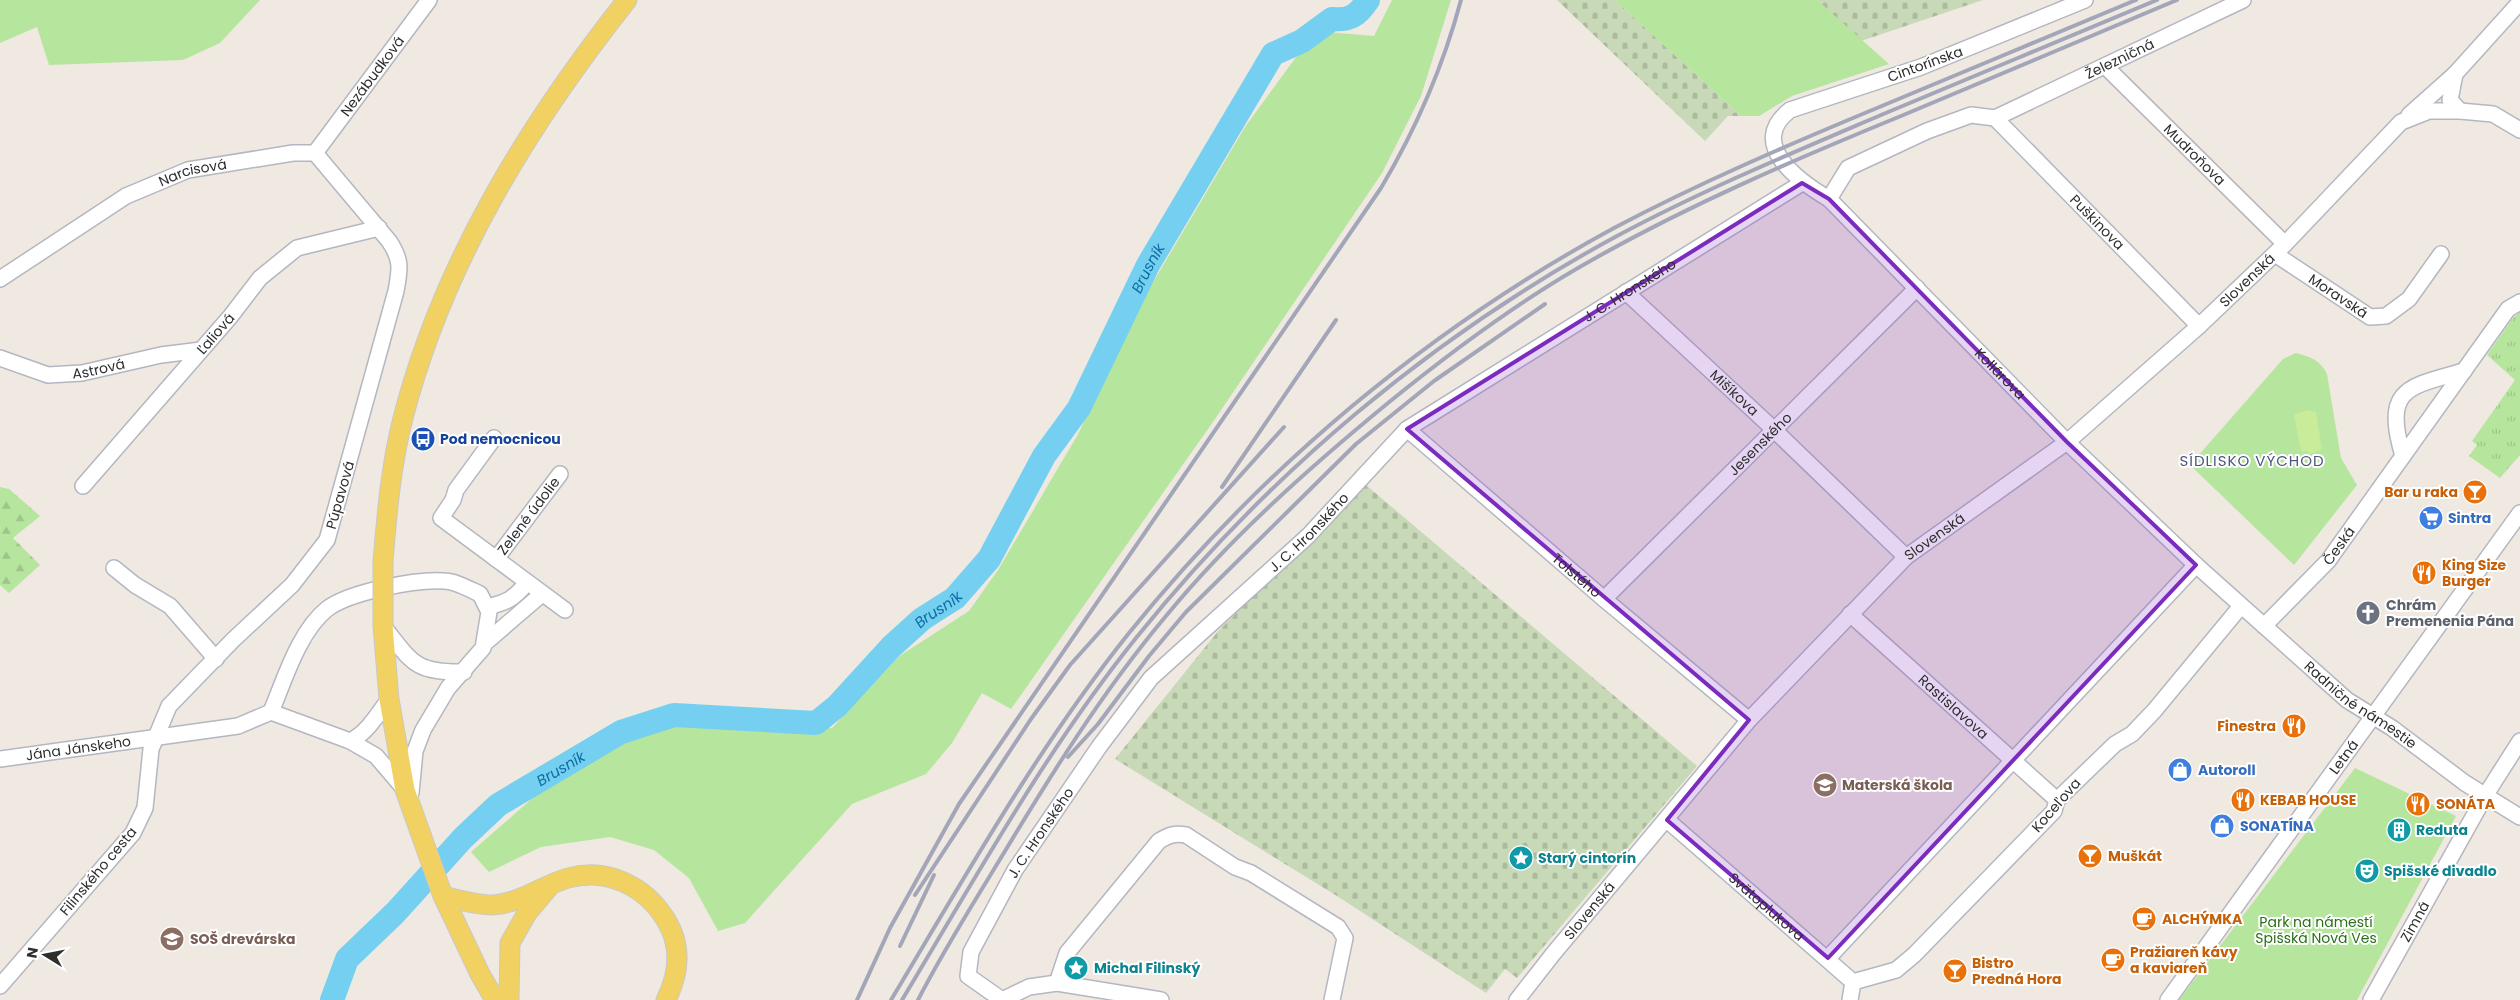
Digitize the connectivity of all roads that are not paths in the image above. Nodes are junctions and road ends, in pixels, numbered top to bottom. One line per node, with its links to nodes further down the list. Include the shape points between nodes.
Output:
1 (429, 0): 13 (street, Nezábudková)
2 (627, 0): 46 (main road, bridge, via 511,167 449,281 422,354 403,419 388,505 383,561)
3 (2085, 0): 12 (street, Cintorínska, via 1921,67 1800,106 1784,114)
4 (2243, 0): 6 (street, Železničná)
5 (2520, 2): 7 (street, Slovenská)
6 (2105, 66): 9 (street, Železničná); 17 (street, Mudroňova)
7 (2455, 74): 8 (street, via 2450,100); 10 (street, Slovenská)
8 (2460, 111): 10 (street, Slovenská, via 2429,111); 11 (street, Slovenská, via 2493,114)
9 (1995, 118): 15 (street, via 1971,115 1927,131 1848,168); 23 (street, Puškinova)
10 (2401, 122): 17 (street, Slovenská)
11 (2520, 130)
12 (1774, 134): 14 (street, Kollárova, via 1784,165)
13 (315, 153): 16 (street); 19 (street, Narcisová, via 293,153 188,170 126,196)
14 (1802, 183): 15 (street, Kollárova); 21 (street, J. C. Hronského)
15 (1829, 199): 20 (street, Kollárova)
16 (379, 228): 24 (street, Ľaliová, via 297,248 260,278); 49 (street, Púpavová, via 398,255 400,270 327,540 292,585)
17 (2280, 249): 18 (street, Moravská, via 2370,317 2386,316 2408,299); 23 (street, Slovenská)
18 (2441, 254)
19 (0, 279)
20 (1917, 288): 28 (street, Jesenského); 30 (street, Kollárova)
21 (1626, 292): 27 (street, J. C. Hronského); 28 (street, Mišíkova)
22 (2520, 302): 26 (street, Česká, via 2508,309)
23 (2199, 326): 30 (street, Slovenská)
24 (201, 350): 25 (street, Astrová, via 161,355 82,373 48,375); 33 (street, Ľaliová)
25 (0, 358)
26 (2464, 371): 31 (street, Česká); 31 (street, via 2428,381 2402,394 2396,408 2396,432)
27 (1407, 428): 41 (street, Tolstého); 76 (street, J. C. Hronského, via 1308,536 1151,678 1099,747 1015,870 970,952 968,976)
28 (1774, 430): 35 (street, Mišíkova); 41 (street, Jesenského)
29 (494, 438): 36 (street, Zelené údolie, via 456,490 441,518)
30 (2068, 442): 35 (street, Slovenská); 37 (street, Kollárova)
31 (2403, 456): 47 (street, Česká, via 2328,561)
32 (560, 474): 36 (street, Zelené údolie)
33 (83, 486)
34 (2520, 513): 53 (street, Letná)
35 (1906, 557): 45 (street, Slovenská)
36 (496, 559): 39 (street, Zelené údolie)
37 (2196, 566): 43 (street, Kollárova); 59 (street)
38 (114, 568): 49 (street, via 170,606)
39 (527, 583): 40 (street, Zelené údolie); 42 (street, via 506,603)
40 (542, 594): 44 (street, Zelené údolie); 48 (street)
41 (1604, 599): 54 (street, Tolstého)
42 (486, 606): 48 (street, via 490,612); 52 (street, via 480,594 446,581 397,585 347,598 326,609 309,630)
43 (2241, 606): 47 (street, Radničné námestie); 62 (street, Koceľova, via 2154,711)
44 (565, 610)
45 (1850, 614): 54 (street, Slovenská); 59 (street, Rastislavova)
46 (383, 626): 50 (street, via 412,662 440,672); 51 (main road)
47 (2264, 626): 53 (street, Radničné námestie, via 2347,700)
48 (485, 644): 50 (street)
49 (216, 659): 55 (street, Púpavová, via 169,706)
50 (464, 672): 61 (street, via 448,688 423,730 415,752)
51 (389, 699): 57 (street, via 373,721); 61 (main road)
52 (271, 712): 55 (street, Jána Jánskeho, via 238,726); 57 (street)
53 (2374, 716): 60 (street, Radničné námestie); 81 (street, Letná)
54 (1749, 720): 64 (street, Slovenská)
55 (156, 737): 58 (street, Jána Jánskeho); 71 (street, Filinského cesta, via 151,749 145,808 133,832)
56 (2520, 741): 60 (street, Zimná)
57 (350, 742): 61 (street, via 376,756)
58 (0, 759)
59 (2012, 760): 62 (street, Rastislavova); 67 (street)
60 (2485, 796): 63 (street, Radničné námestie); 82 (street, Zimná)
61 (408, 799): 66 (main road)
62 (2057, 800): 69 (street, Koceľova, via 2054,811 1914,955 1896,970)
63 (2520, 817)
64 (1667, 820): 67 (street, Svätoplukova); 79 (street, Slovenská)
65 (550, 886): 66 (main road, via 492,905); 74 (main road, via 527,913 510,944); 75 (main road, via 567,878 586,875 609,878 627,883 657,905 672,930 678,961 675,981)
66 (443, 894): 68 (main road)
67 (1828, 958): 69 (street, Svätoplukova)
68 (480, 974): 72 (main road); 73 (main road)
69 (1853, 982): 80 (street)
70 (1057, 983): 76 (street, via 1029,987); 77 (street); 78 (street, via 1067,953 1159,841 1170,834 1177,834 1186,835 1338,926 1345,938)
71 (0, 986)
72 (485, 1000)
73 (495, 1000)
74 (509, 1000)
75 (666, 1000)
76 (1002, 1000)
77 (1161, 1000)
78 (1332, 1000)
79 (1517, 1000)
80 (1850, 1000)
81 (2168, 1000)
82 (2371, 1000)

